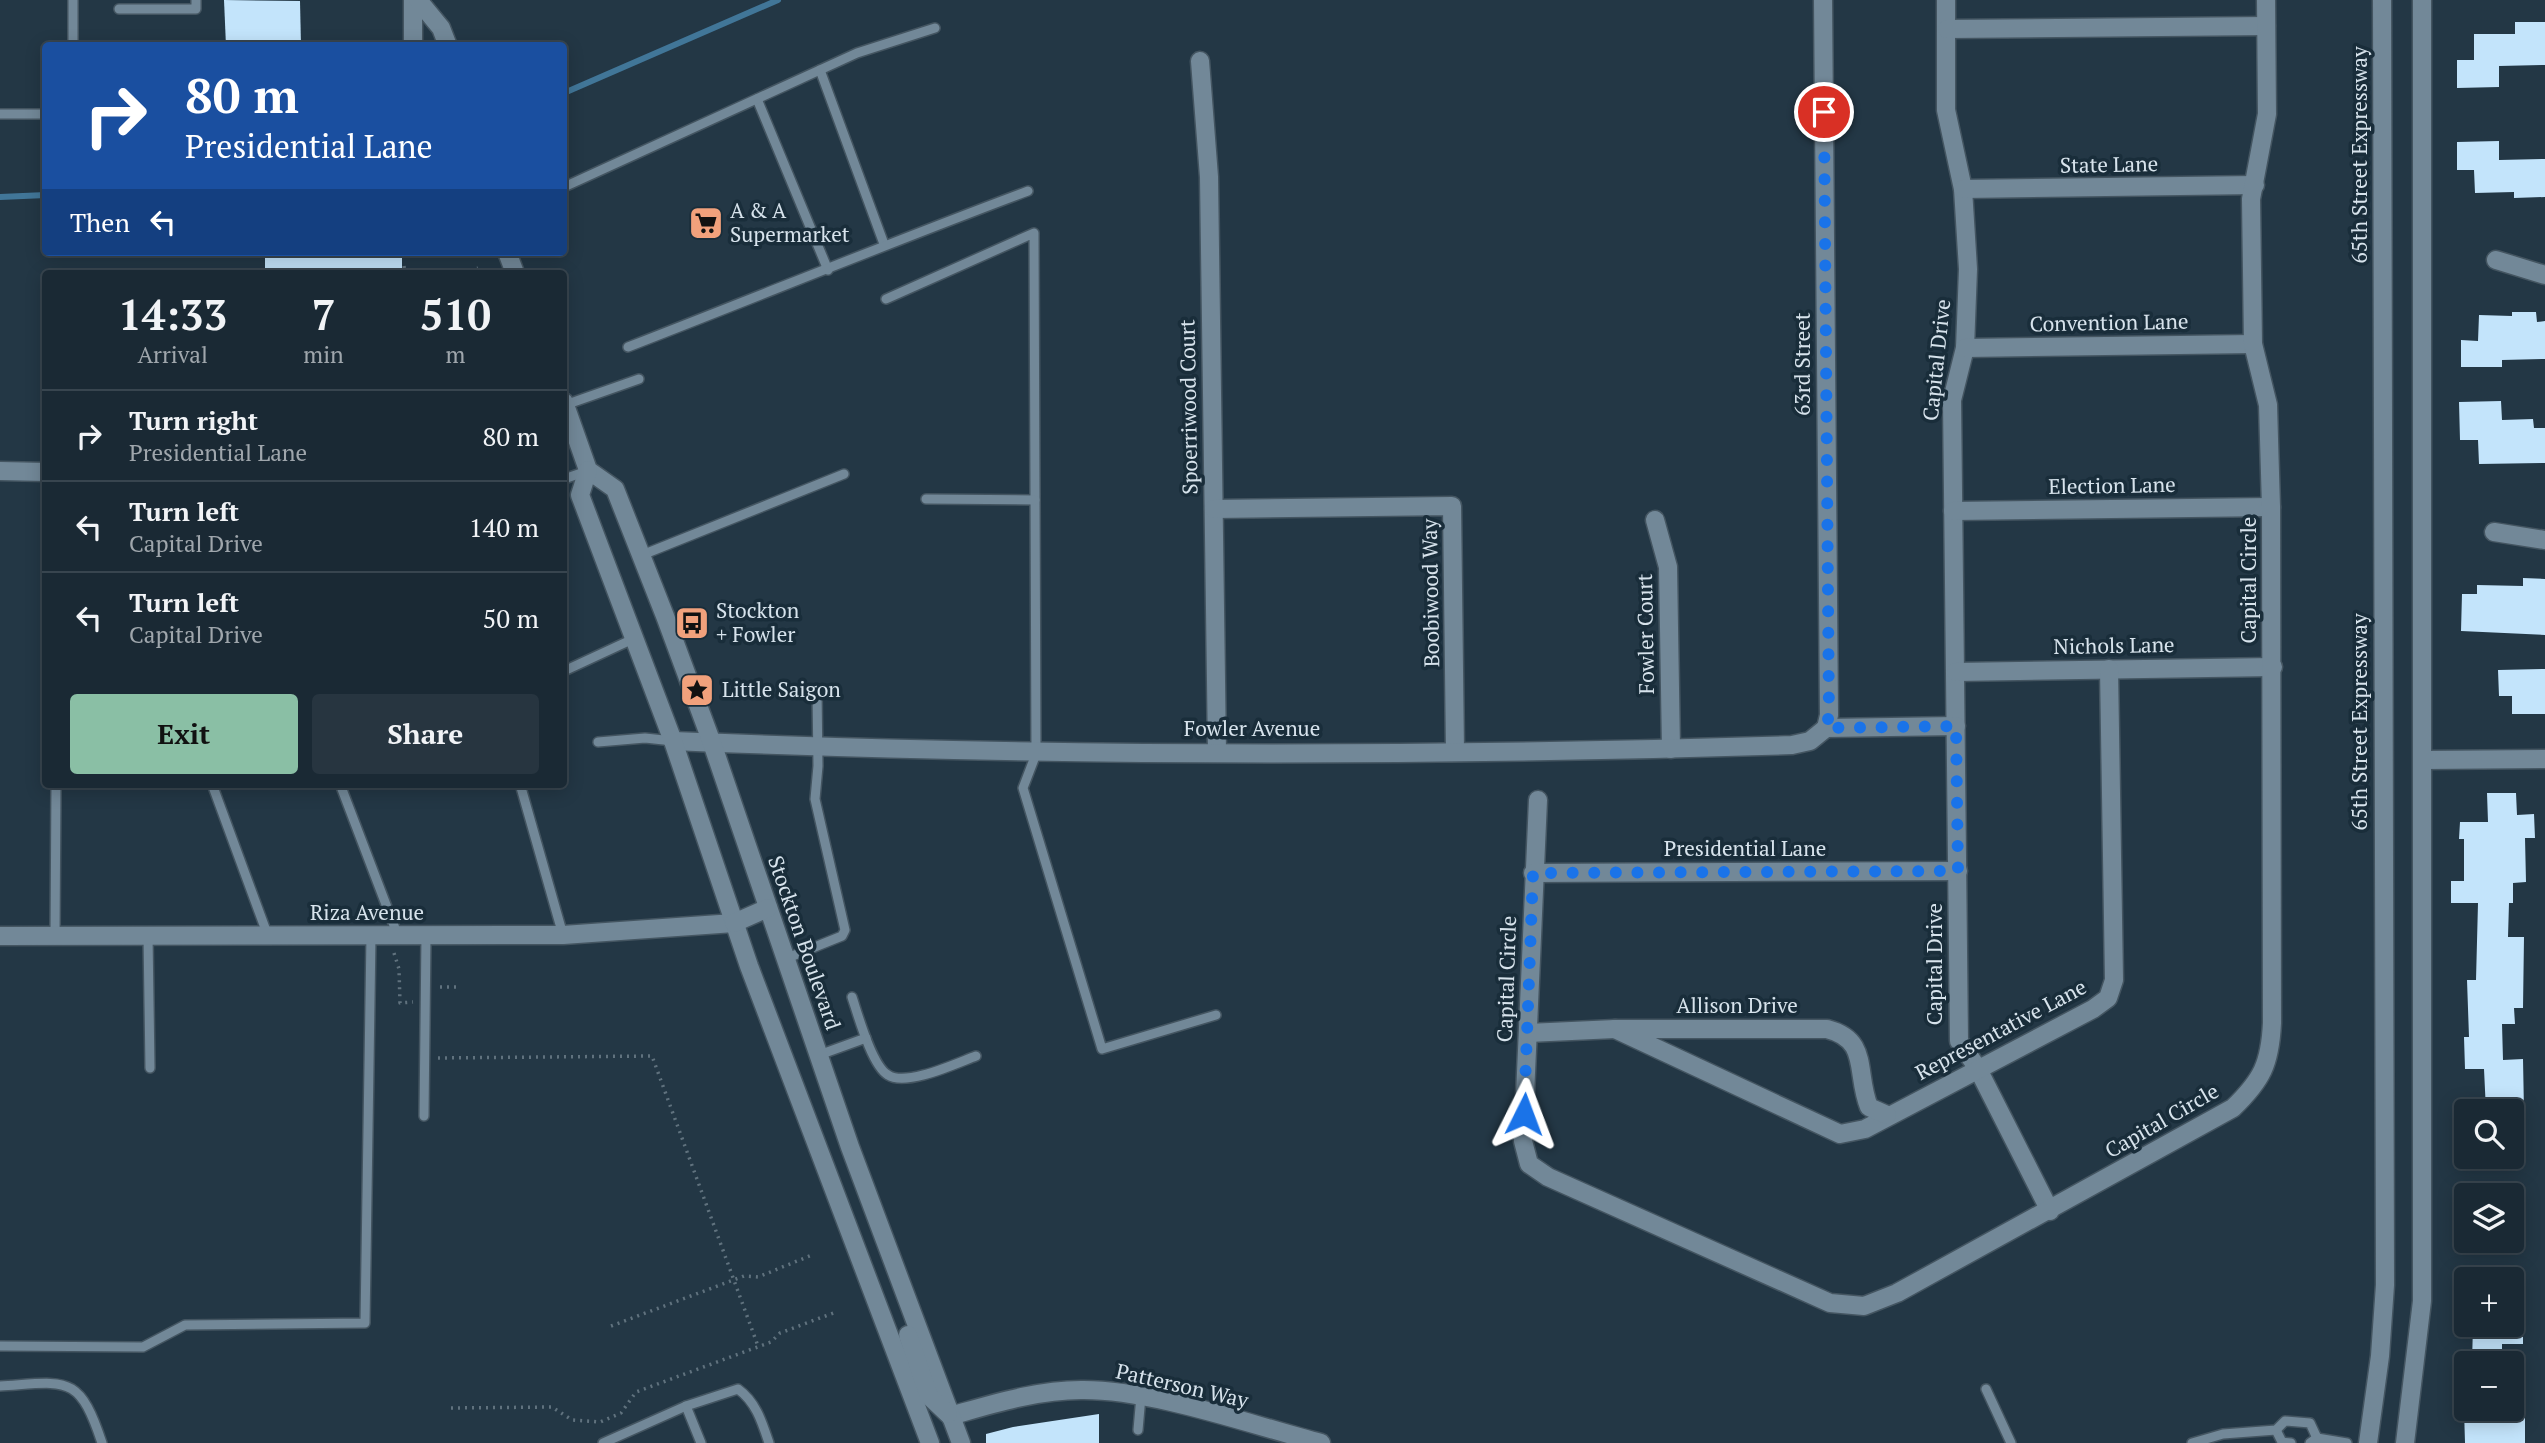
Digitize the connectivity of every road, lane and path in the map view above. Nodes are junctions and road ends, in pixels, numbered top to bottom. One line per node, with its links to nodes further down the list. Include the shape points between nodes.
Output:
1 (73, 0): 13 (lane)
2 (196, 0): 9 (lane, via 196,9)
3 (415, 0): 14 (street); 15 (street, via 441,28)
4 (1823, 0): 62 (street, 63rd Street)
5 (1946, 0): 12 (street, Capital Drive)
6 (2266, 0): 10 (street, Capital Circle)
7 (2382, 0): 135 (street, 65th Street Expressway, via 2385,1285)
8 (2422, 0): 72 (street)
9 (119, 9)
10 (2266, 26): 12 (street); 21 (street, Capital Circle, via 2267,114)
11 (935, 28): 17 (lane)
12 (1947, 29): 23 (street, Capital Drive, via 1948,125)
13 (73, 42)
14 (413, 42)
15 (446, 42)
16 (1200, 61): 49 (street, Spoerriwood Court, via 1209,177)
17 (820, 70): 18 (lane); 25 (lane)
18 (757, 99): 22 (lane); 31 (lane)
19 (0, 114): 20 (lane)
20 (42, 114)
21 (2255, 185): 23 (street, State Lane); 34 (street, Capital Circle, via 2251,199)
22 (567, 186)
23 (1963, 189): 36 (street, Capital Drive, via 1968,269)
24 (1028, 191): 25 (lane)
25 (884, 244): 31 (lane)
26 (2496, 260): 32 (street)
27 (404, 266): 29 (path)
28 (478, 268): 30 (path)
29 (405, 270)
30 (472, 270)
31 (828, 270): 35 (lane)
32 (2545, 275)
33 (886, 299): 47 (lane, via 1034,233)
34 (2253, 344): 36 (street, Convention Lane); 48 (street, Capital Circle, via 2268,405)
35 (628, 347)
36 (1965, 348): 50 (street, Capital Drive, via 1952,400)
37 (639, 379): 38 (lane)
38 (567, 402)
39 (567, 420): 40 (street)
40 (570, 438): 41 (street)
41 (588, 470): 45 (lane); 54 (street, Stockton Boulevard, via 615,489); 55 (street, via 580,495)
42 (0, 471): 43 (street)
43 (42, 472)
44 (844, 474): 54 (lane)
45 (567, 478)
46 (926, 499): 47 (lane)
47 (1035, 500): 70 (lane)
48 (2271, 507): 50 (street, Election Lane); 56 (street, Capital Circle)
49 (1214, 509): 68 (street, Boobiwood Way, via 1452,506); 69 (street, Spoerriwood Court)
50 (1953, 511): 59 (street, Capital Drive)
51 (1655, 520): 67 (street, Fowler Court, via 1668,567)
52 (2494, 532): 53 (street)
53 (2545, 540)
54 (642, 555): 65 (street, Stockton Boulevard)
55 (634, 639): 58 (lane); 63 (street)
56 (2273, 667): 57 (street, Nichols Lane); 105 (street, Capital Circle, via 2270,1056 2256,1086 2233,1108)
57 (2109, 669): 59 (street, Nichols Lane); 102 (street, Representative Lane, via 2114,981 2108,998 2093,1009)
58 (567, 670)
59 (1956, 672): 61 (street, Capital Drive)
60 (817, 691): 66 (lane)
61 (1956, 726): 62 (street); 78 (street, Capital Drive)
62 (1826, 728): 67 (street, Fowler Avenue, via 1810,741 1792,745)
63 (673, 741): 64 (lane); 65 (street, Fowler Avenue); 81 (street)
64 (598, 742)
65 (712, 743): 66 (street, Fowler Avenue); 80 (street, Stockton Boulevard)
66 (818, 745): 70 (street, Fowler Avenue); 90 (lane, via 815,799 845,930 842,936)
67 (1671, 749): 68 (street, Fowler Avenue)
68 (1455, 751): 69 (street, Fowler Avenue)
69 (1217, 752): 70 (street, Fowler Avenue)
70 (1036, 754): 94 (lane, via 1023,788 1102,1049)
71 (2545, 759): 72 (street)
72 (2424, 761): 136 (street, via 2423,1301)
73 (56, 788): 84 (lane)
74 (213, 788): 86 (lane)
75 (341, 788): 89 (lane)
76 (521, 788): 82 (lane)
77 (1538, 800): 79 (street, Capital Circle)
78 (1958, 871): 79 (street, Presidential Lane); 102 (street, Capital Drive, via 1959,1041)
79 (1533, 873): 96 (street, Capital Circle)
80 (768, 908): 81 (street, Riza Avenue); 90 (street, Stockton Boulevard)
81 (734, 923): 82 (street, Riza Avenue); 107 (street)
82 (563, 935): 88 (street, Riza Avenue)
83 (0, 936): 84 (street, Riza Avenue)
84 (55, 936): 85 (street, Riza Avenue)
85 (148, 936): 86 (street, Riza Avenue); 101 (lane)
86 (268, 936): 87 (street, Riza Avenue)
87 (371, 936): 89 (street, Riza Avenue); 111 (lane, via 365,1323 185,1325 143,1347)
88 (426, 936): 89 (street, Riza Avenue); 93 (lane)
89 (395, 942): 93 (path, via 400,1003)
90 (785, 959): 98 (street, Stockton Boulevard)
91 (458, 987): 93 (path, via 434,987 434,1002)
92 (852, 997): 97 (lane)
93 (425, 1002): 104 (lane)
94 (1216, 1015)
95 (1615, 1029): 96 (street, Allison Drive); 103 (street, Representative Lane, via 1840,1134 1865,1129); 103 (street, Allison Drive, via 1827,1029 1846,1034 1858,1050 1869,1107)
96 (1528, 1033): 105 (street, Capital Circle, via 1522,1141 1529,1164 1548,1177 1830,1303 1864,1306 1897,1293)
97 (866, 1038): 98 (lane); 99 (lane, via 885,1074 896,1079 932,1073)
98 (819, 1055): 118 (street, Stockton Boulevard)
99 (976, 1056)
100 (434, 1058): 108 (path, via 652,1056)
101 (150, 1068)
102 (1978, 1069): 103 (street, Representative Lane); 105 (street, Capital Drive)
103 (1887, 1115)
104 (424, 1116)
105 (2050, 1211)
106 (812, 1255): 108 (path, via 758,1277)
107 (861, 1258): 118 (street, via 886,1274 929,1396); 127 (street)
108 (734, 1280): 110 (path); 112 (path)
109 (836, 1312): 112 (path)
110 (611, 1326)
111 (0, 1346)
112 (758, 1346): 117 (path, via 636,1392 621,1413 600,1422 572,1420 552,1407)
113 (0, 1386): 123 (lane, via 58,1382 75,1388 91,1410)
114 (1986, 1389): 130 (lane)
115 (1141, 1396): 118 (street, Patterson Way, via 1084,1389 1048,1391); 119 (lane); 129 (street, Patterson Way)
116 (686, 1406): 124 (lane); 125 (lane); 126 (lane, via 738,1389 758,1413)
117 (451, 1408)
118 (950, 1416): 128 (street, Stockton Boulevard)
119 (1138, 1430)
120 (2276, 1430): 121 (lane); 122 (lane, via 2284,1421 2310,1423); 133 (lane, via 2281,1442)
121 (2241, 1433): 131 (lane); 132 (lane)
122 (2314, 1441): 134 (lane)
123 (102, 1443)
124 (603, 1443)
125 (701, 1443)
126 (769, 1443)
127 (930, 1443)
128 (961, 1443)
129 (1321, 1443)
130 (2011, 1443)
131 (2192, 1443)
132 (2243, 1443)
133 (2291, 1443)
134 (2347, 1443)
135 (2368, 1443)
136 (2405, 1443)

